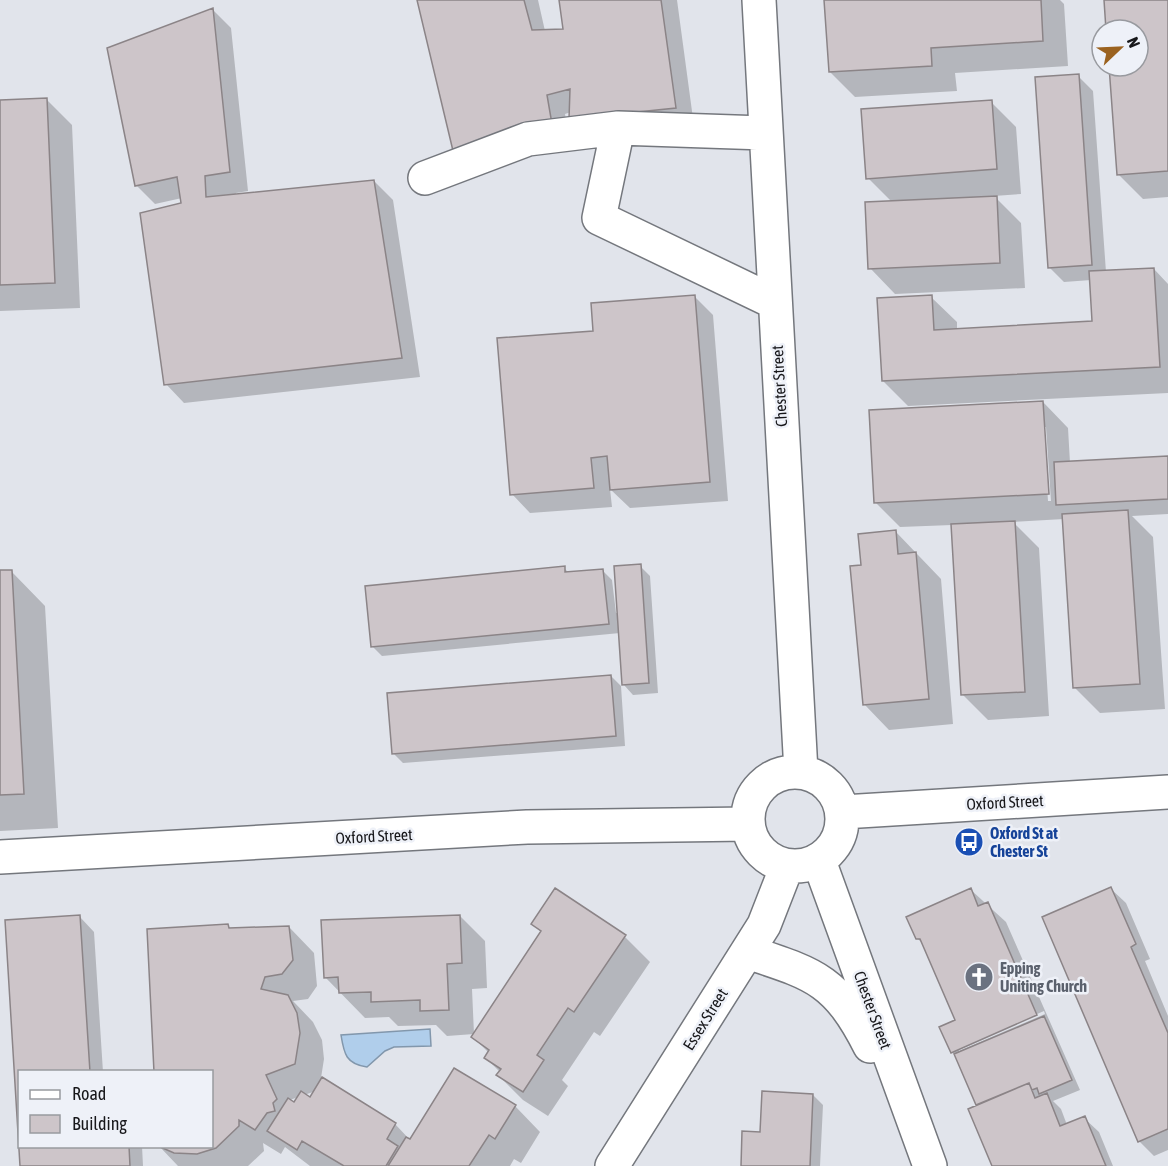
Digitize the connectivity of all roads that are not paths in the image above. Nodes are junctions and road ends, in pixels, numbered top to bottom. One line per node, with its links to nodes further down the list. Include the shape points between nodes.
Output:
1 (759, 0): 3 (street, Chester Street)
2 (618, 128): 3 (street); 4 (street, via 528,139); 5 (street, via 599,218)
3 (766, 134): 5 (street, Chester Street)
4 (425, 178)
5 (774, 302): 6 (street, Chester Street)
6 (801, 772): 8 (street, via 828,785); 9 (street, via 787,772 763,785 749,809)
7 (1168, 792): 8 (street, Oxford Street)
8 (843, 812): 11 (street, via 838,840)
9 (748, 824): 10 (street, Oxford Street, via 527,827); 12 (street, via 756,847)
10 (0, 857)
11 (819, 861): 12 (street); 14 (street, Chester Street)
12 (787, 866): 13 (street, Essex Street, via 764,924)
13 (747, 952): 14 (street, Chester Street, via 804,971 824,982 840,999 858,1022); 15 (street, Essex Street)
14 (928, 1163)
15 (612, 1166)

